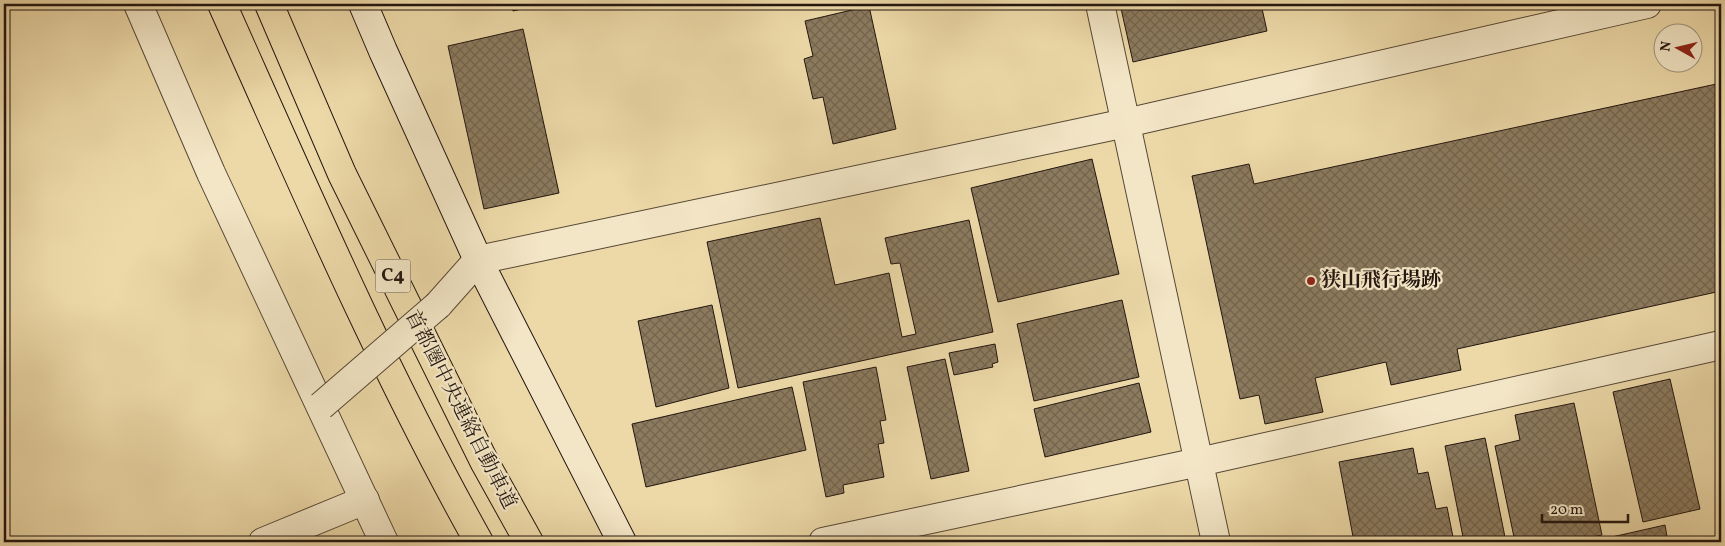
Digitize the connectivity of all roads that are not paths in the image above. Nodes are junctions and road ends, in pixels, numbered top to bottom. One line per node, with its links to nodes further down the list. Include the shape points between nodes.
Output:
1 (138, 4): 10 (street, via 211,173)
2 (222, 4): 15 (highway, C4, via 390,369 446,484)
3 (269, 4): 16 (highway, 首都圏中央連絡自動車道 / C4, via 342,174 485,463)
4 (363, 4): 8 (street)
5 (1100, 4): 7 (street)
6 (1647, 4): 7 (street)
7 (1126, 124): 8 (street); 11 (street)
8 (478, 260): 10 (street, bridge, via 438,305); 17 (street)
9 (1721, 345): 11 (street)
10 (321, 406): 12 (street)
11 (1199, 462): 18 (street); 19 (street)
12 (364, 500): 13 (street); 14 (street)
13 (263, 542)
14 (384, 542)
15 (479, 542)
16 (529, 542)
17 (622, 542)
18 (823, 542)
19 (1216, 542)

